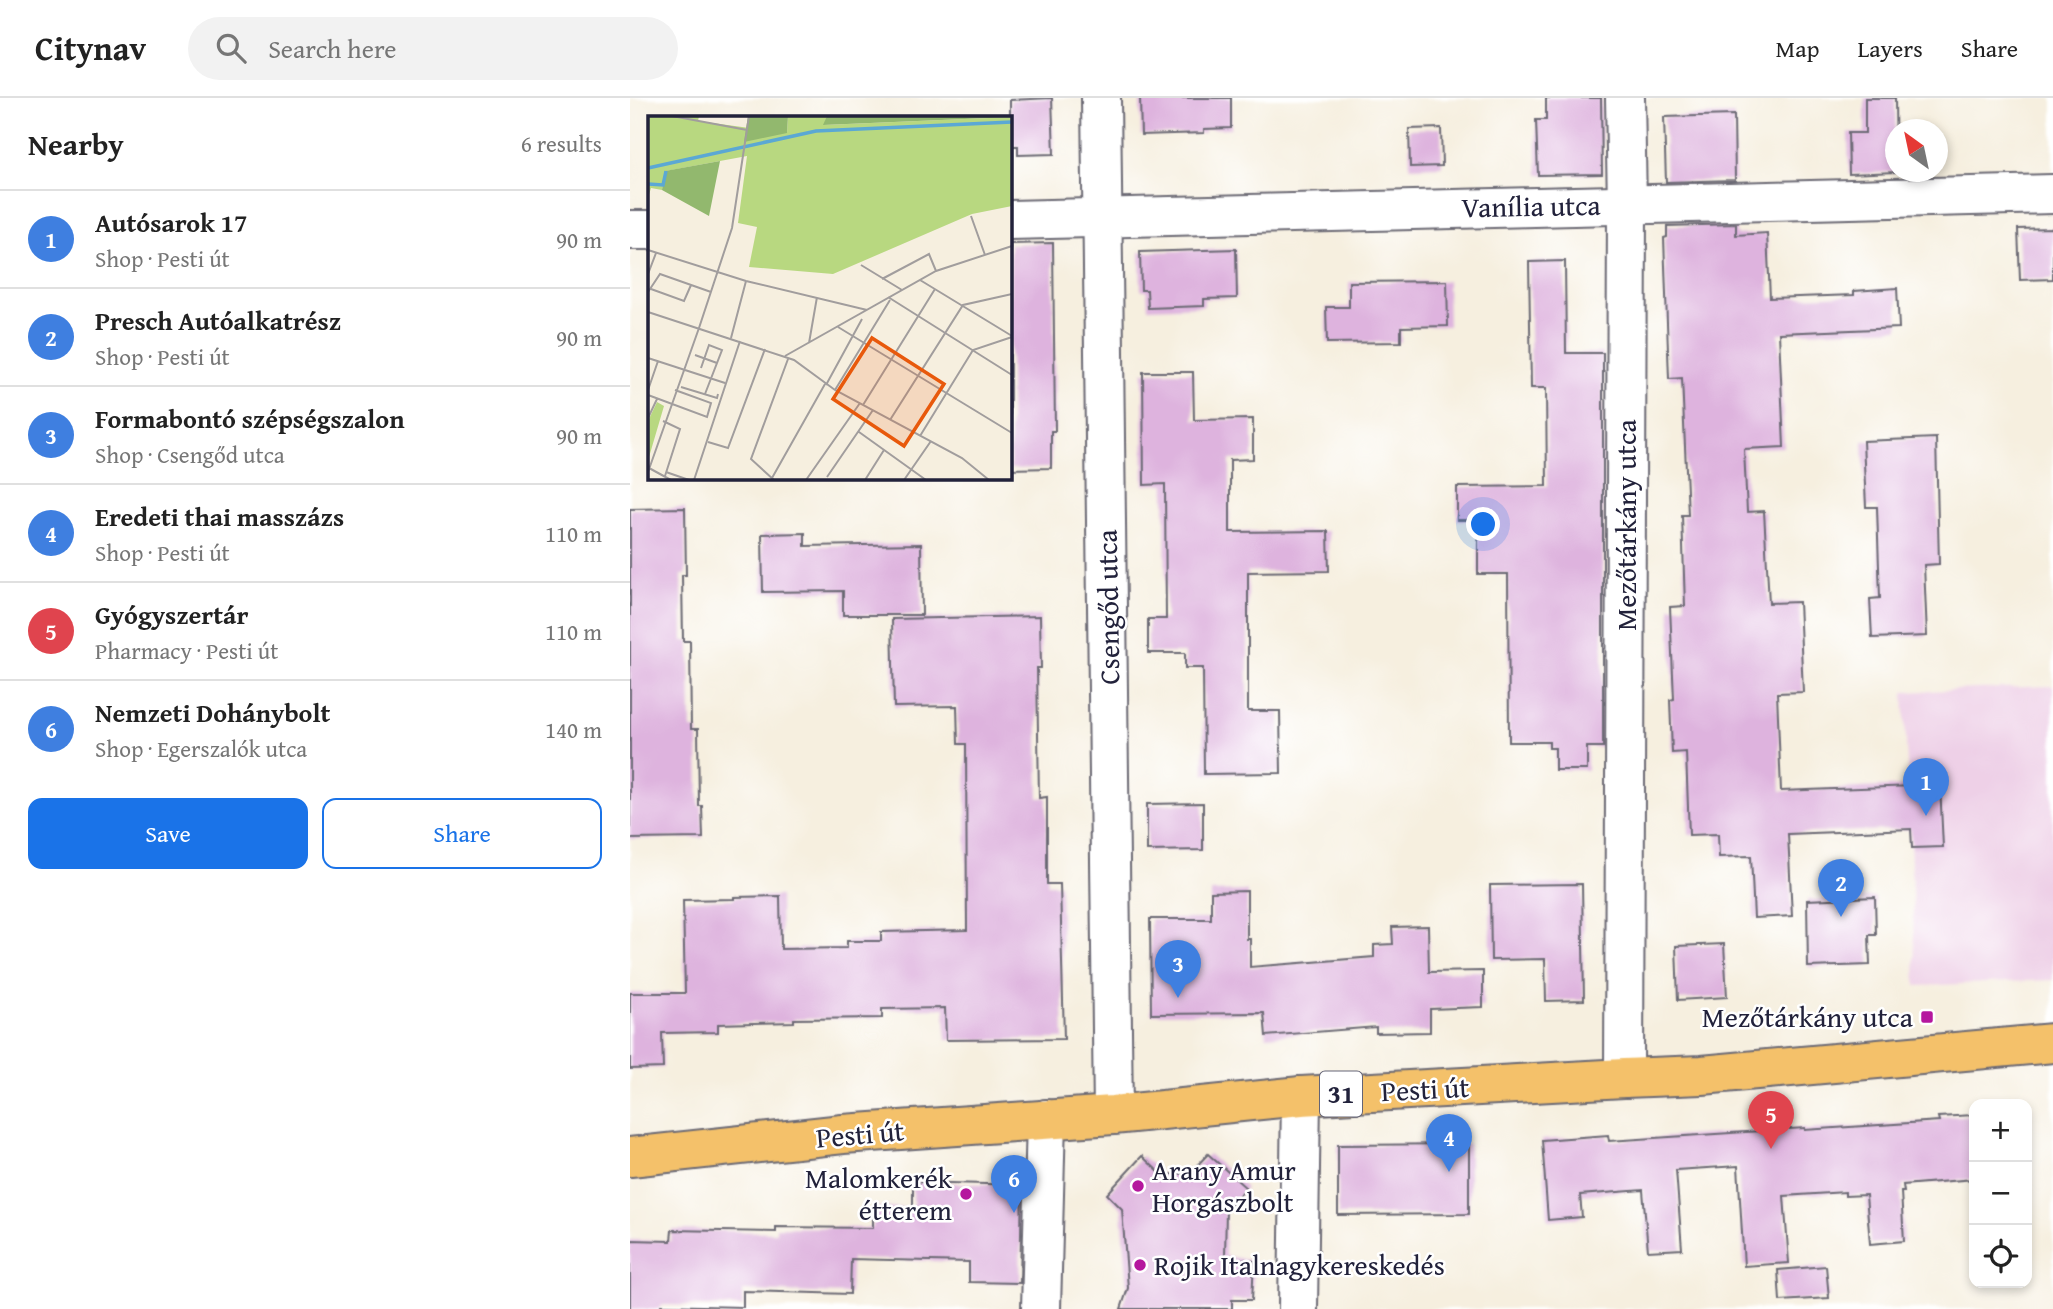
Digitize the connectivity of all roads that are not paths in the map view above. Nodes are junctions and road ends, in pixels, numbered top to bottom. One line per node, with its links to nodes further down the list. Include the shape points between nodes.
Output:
1 (1101, 98): 5 (street, Csengőd utca)
2 (1625, 98): 4 (street, Mezőtárkány utca)
3 (2053, 194): 4 (street, Vanília utca)
4 (1627, 204): 5 (street, Vanília utca); 10 (street, Mezőtárkány utca)
5 (1104, 218): 6 (street, Vanília utca); 12 (street, Csengőd utca)
6 (1012, 220)
7 (630, 230): 8 (street)
8 (648, 230)
9 (2053, 1043): 10 (main road, Pesti út / 31)
10 (1624, 1078): 11 (main road, Pesti út / 31)
11 (1301, 1097): 12 (main road, Pesti út / 31); 16 (street)
12 (1113, 1115): 13 (main road, Pesti út / 31)
13 (1046, 1119): 14 (main road, Pesti út / 31, via 843,1134); 15 (street)
14 (630, 1157)
15 (1041, 1309)
16 (1298, 1309)

